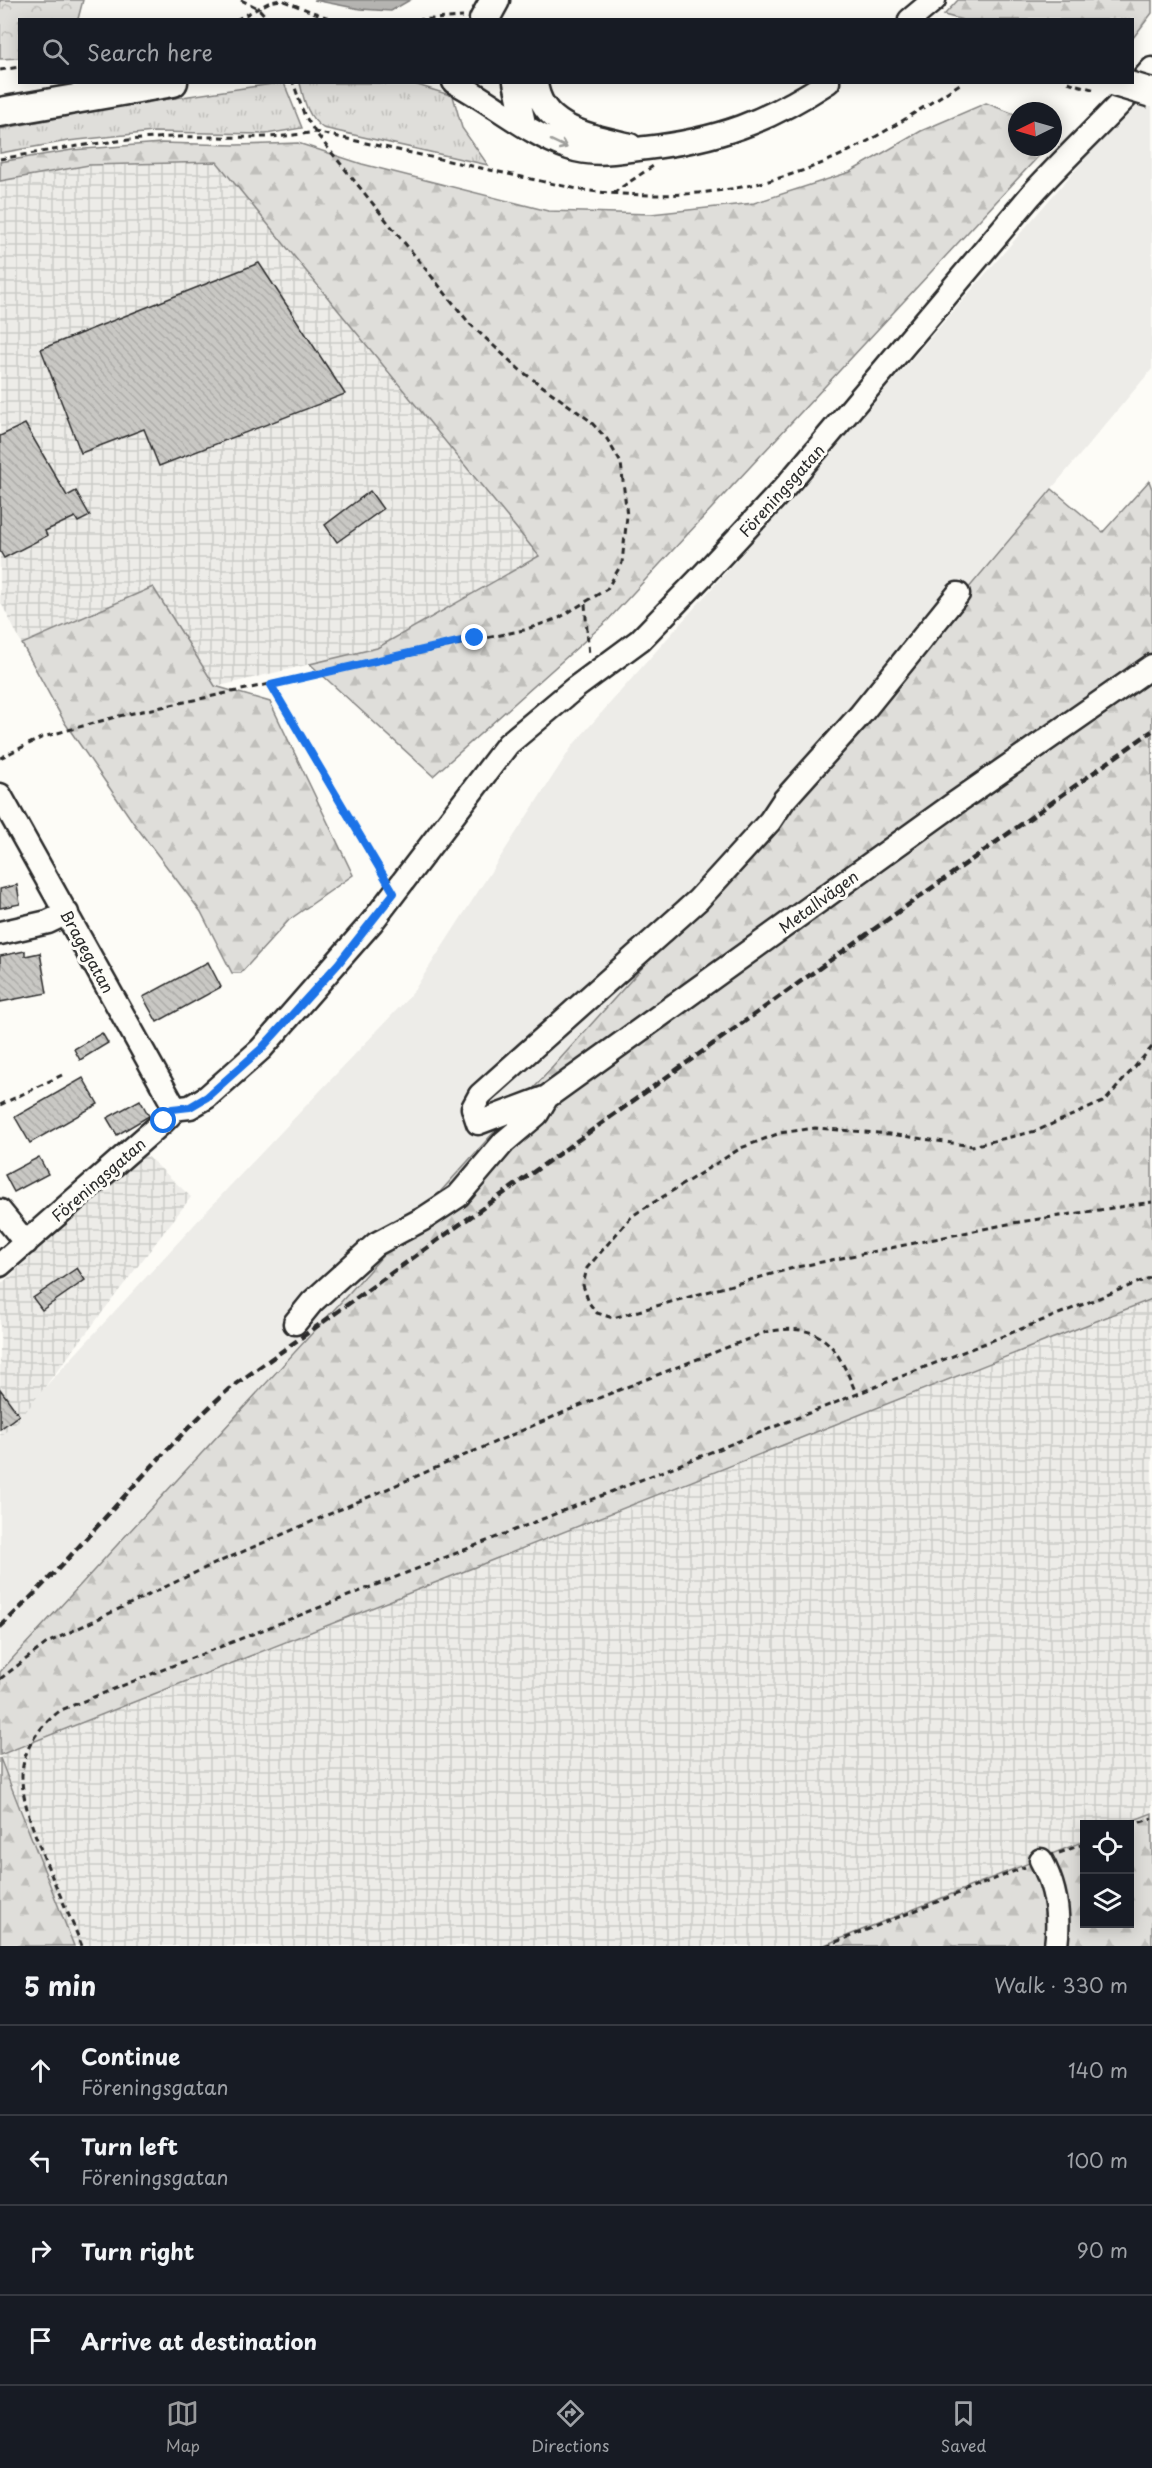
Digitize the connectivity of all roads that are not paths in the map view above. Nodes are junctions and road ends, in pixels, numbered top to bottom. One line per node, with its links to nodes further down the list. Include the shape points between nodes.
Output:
1 (934, 0): 2 (street)
2 (912, 18)
3 (1152, 69): 20 (street, Föreningsgatan, via 1114,113 1031,195 786,486 640,640 508,744 338,964 261,1049 207,1097 190,1107)
4 (161, 84): 11 (main road)
5 (457, 84): 12 (street)
6 (515, 84): 12 (street)
7 (537, 84): 13 (street, via 545,109 562,124)
8 (825, 84): 13 (street, via 784,109 728,132)
9 (1122, 84): 10 (main road, bridge)
10 (1152, 93)
11 (0, 112)
12 (524, 123): 13 (street, one-way to 13, via 554,142 582,152)
13 (651, 155)
14 (958, 594): 19 (street, Metallvägen, via 861,714 698,900 480,1095 473,1108 478,1123)
15 (1152, 666): 19 (street, Metallvägen)
16 (0, 795): 17 (street, Bragegatan)
17 (67, 913): 18 (street, via 48,922); 20 (street, Bragegatan, via 170,1096)
18 (0, 933)
19 (547, 1097): 24 (street, via 537,1114 504,1142 458,1196 376,1244 312,1302)
20 (172, 1109): 22 (street, Föreningsgatan, via 164,1121)
21 (0, 1211): 22 (street)
22 (26, 1243): 23 (street, Föreningsgatan)
23 (0, 1265)
24 (295, 1323)
25 (1041, 1860): 26 (street, via 1058,1908)
26 (1056, 1946)

